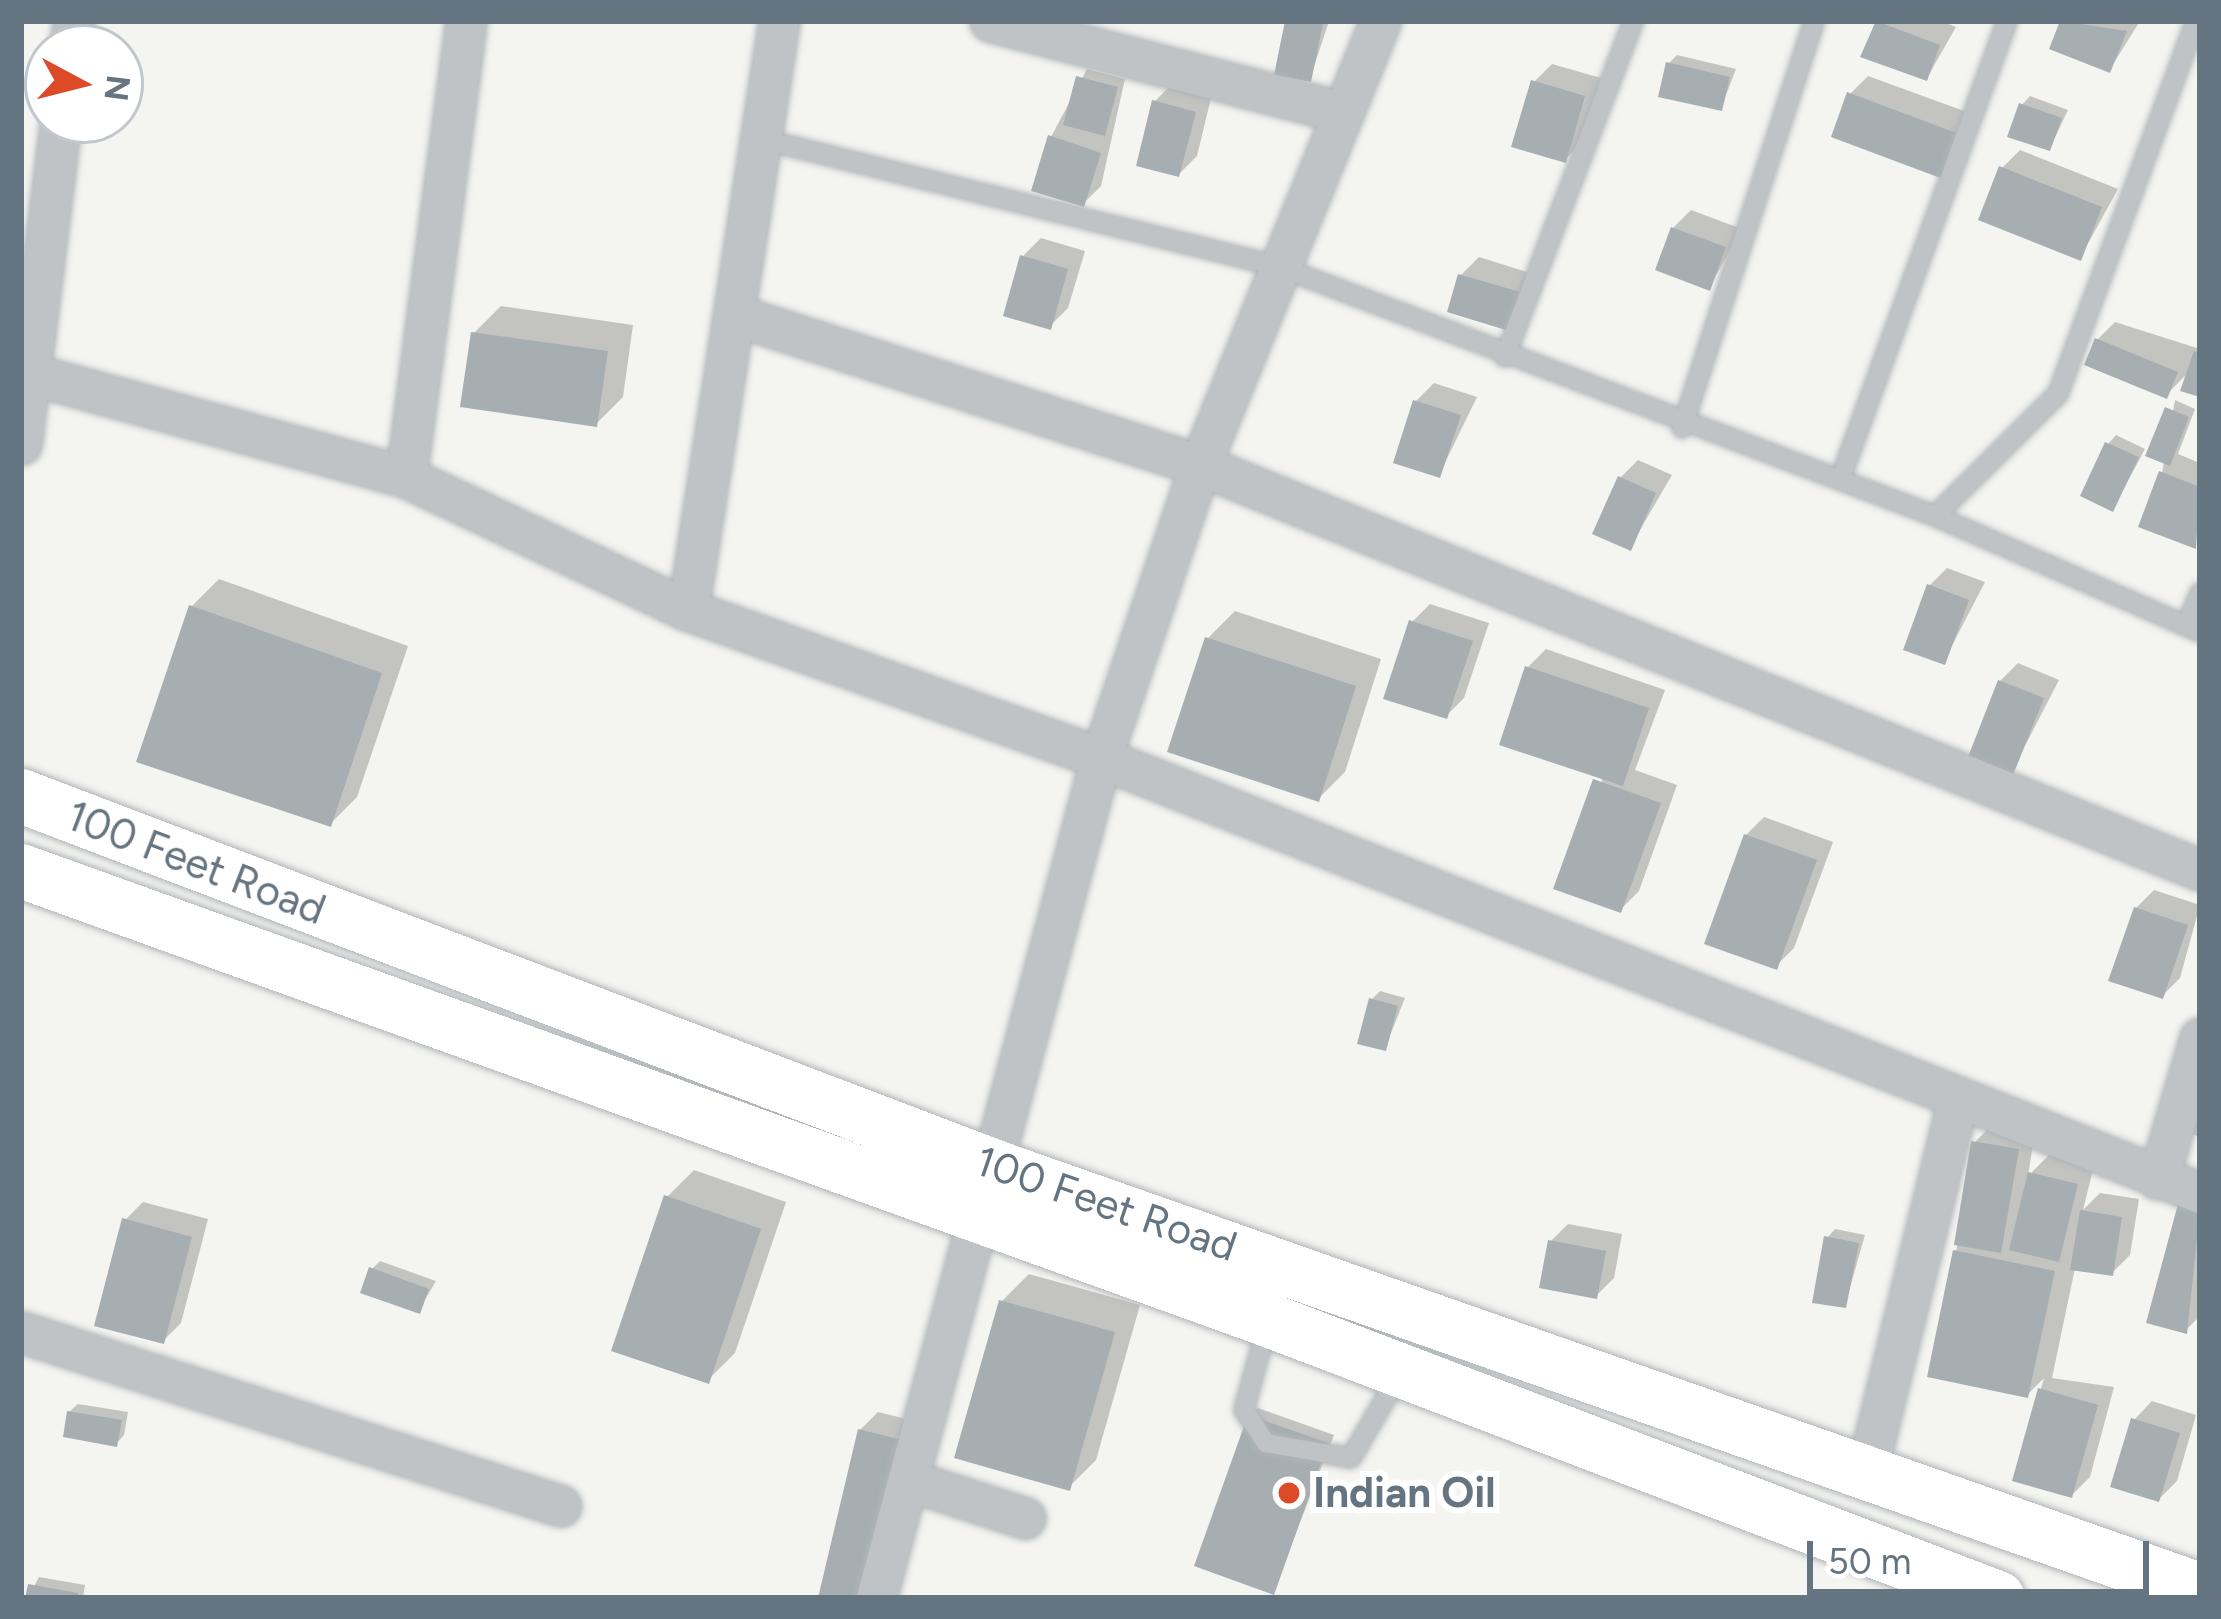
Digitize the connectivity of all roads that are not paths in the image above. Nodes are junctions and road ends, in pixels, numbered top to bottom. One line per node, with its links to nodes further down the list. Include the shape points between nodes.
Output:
1 (466, 21): 19 (street)
2 (779, 21): 10 (street)
3 (990, 21): 9 (street)
4 (1380, 21): 9 (street)
5 (1633, 21): 14 (lane)
6 (1814, 21): 16 (lane)
7 (2007, 21): 20 (lane)
8 (2195, 21): 21 (lane, via 2058,394)
9 (1335, 110): 12 (street)
10 (761, 140): 12 (lane); 13 (street)
11 (58, 144): 15 (street)
12 (1277, 266): 14 (lane); 18 (street)
13 (735, 316): 18 (street); 23 (street)
14 (1504, 357): 16 (lane)
15 (27, 373): 17 (street); 19 (street)
16 (1682, 428): 20 (lane)
17 (21, 444)
18 (1201, 465): 25 (street); 27 (street)
19 (406, 477): 23 (street)
20 (1840, 479): 21 (lane)
21 (1935, 516): 24 (lane)
22 (2200, 593): 24 (lane)
23 (688, 610): 25 (street)
24 (2193, 628)
25 (1101, 758): 30 (street); 32 (street)
26 (21, 796): 32 (main road, 100 Feet Road)
27 (2200, 870)
28 (21, 872): 32 (main road, 100 Feet Road)
29 (2200, 1038): 31 (street)
30 (1958, 1099): 31 (street); 37 (street)
31 (2158, 1179): 33 (street)
32 (990, 1192): 34 (main road, 100 Feet Road); 37 (main road, 100 Feet Road); 38 (street)
33 (2200, 1193)
34 (1268, 1320): 36 (main road, 100 Feet Road); 36 (lane, via 1244,1410 1266,1443 1351,1458)
35 (21, 1332): 39 (street)
36 (1400, 1373): 43 (main road, 100 Feet Road)
37 (1867, 1470): 41 (main road, 100 Feet Road)
38 (908, 1480): 40 (street); 42 (street)
39 (561, 1506)
40 (1025, 1518)
41 (2200, 1590)
42 (876, 1598)
43 (1998, 1598)

